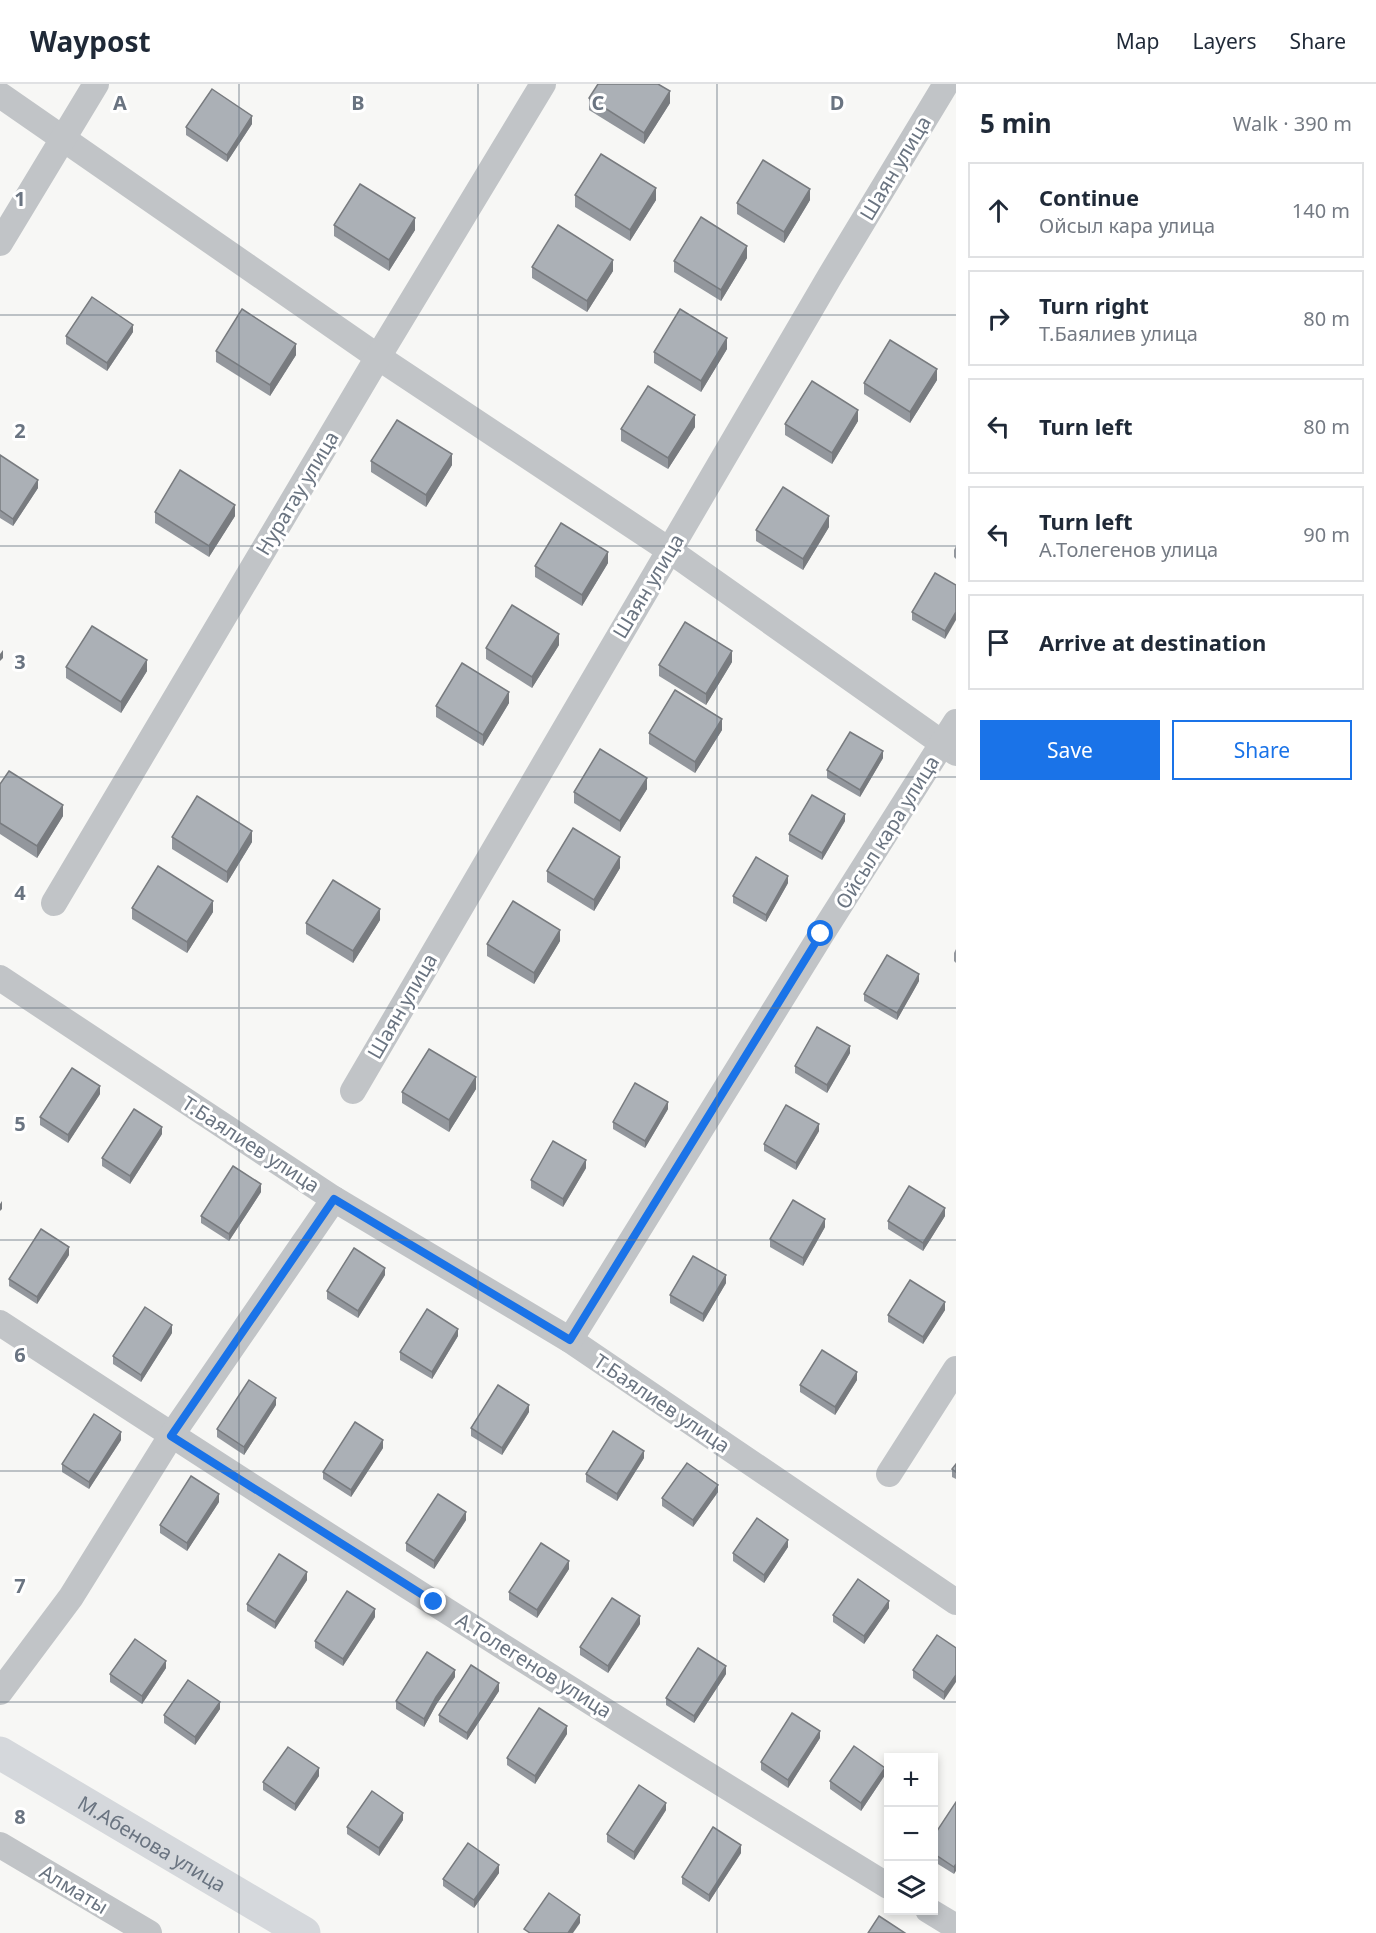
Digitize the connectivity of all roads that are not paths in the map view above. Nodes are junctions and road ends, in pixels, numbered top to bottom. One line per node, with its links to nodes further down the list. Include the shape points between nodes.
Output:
1 (96, 84): 5 (street)
2 (543, 84): 7 (street, Нуратау улица)
3 (946, 84): 8 (street, Шаян улица)
4 (0, 95): 5 (street)
5 (63, 139): 6 (street); 7 (street)
6 (0, 243)
7 (378, 357): 8 (street); 11 (street, Нуратау улица)
8 (669, 550): 10 (street); 13 (street, Шаян улица)
9 (956, 722): 10 (street, Ойсыл кара улица)
10 (949, 748): 16 (street, Ойсыл кара улица, via 821,934)
11 (54, 903)
12 (0, 978): 14 (street, Т.Баялиев улица)
13 (352, 1091)
14 (334, 1199): 16 (street, Т.Баялиев улица); 18 (street)
15 (0, 1323): 18 (street, А.Толегенов улица)
16 (570, 1340): 20 (street, Т.Баялиев улица)
17 (956, 1369): 19 (street)
18 (171, 1436): 21 (street, via 71,1598); 24 (street, А.Толегенов улица)
19 (889, 1474)
20 (956, 1602)
21 (0, 1692)
22 (0, 1753): 28 (main road, М.Абенова улица)
23 (0, 1845): 27 (street, Алматы)
24 (884, 1884)
25 (935, 1915): 26 (street)
26 (956, 1928)
27 (148, 1933)
28 (304, 1933)

